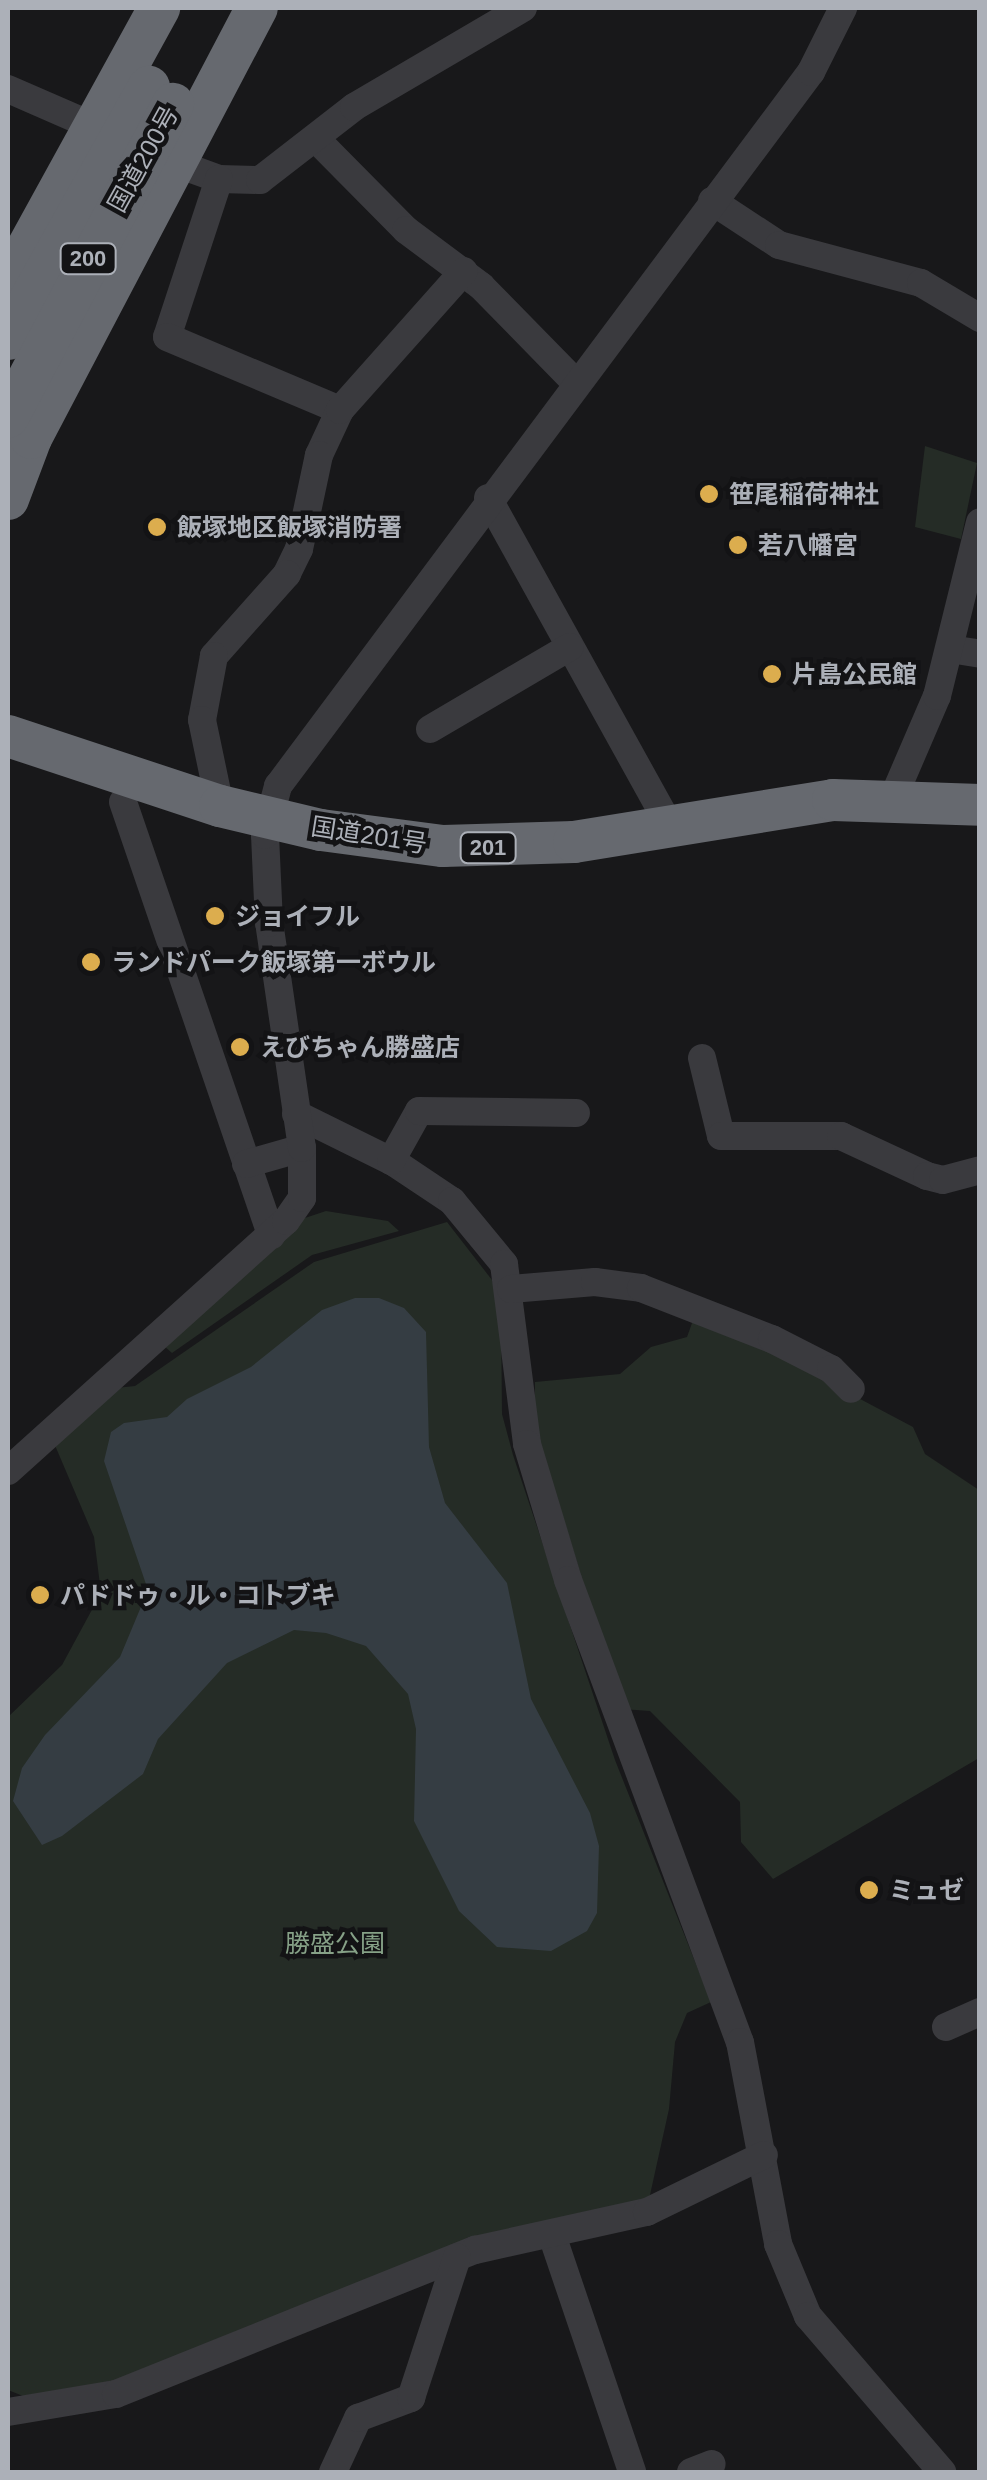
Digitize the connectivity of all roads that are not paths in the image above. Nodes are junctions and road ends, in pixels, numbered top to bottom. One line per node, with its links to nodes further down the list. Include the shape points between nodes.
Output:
1 (159, 8): 9 (highway)
2 (188, 8): 8 (highway, 国道200号 / 200)
3 (224, 8): 8 (highway, 国道200号 / 200)
4 (257, 8): 11 (highway)
5 (523, 8): 10 (street, via 354,107)
6 (842, 8): 13 (street, via 811,72)
7 (9, 92): 9 (street)
8 (161, 96): 17 (highway, 国道200号 / 200, bridge); 20 (highway, 国道200号 / 200, bridge)
9 (94, 126): 11 (street); 15 (highway)
10 (316, 139): 12 (street, via 260,180); 14 (street, via 406,230)
11 (172, 163): 12 (street); 22 (highway, via 31,438)
12 (219, 179): 19 (street, via 167,337)
13 (712, 201): 16 (street, via 779,245 922,283); 18 (street)
14 (464, 271): 18 (street); 19 (street)
15 (8, 283)
16 (980, 318)
17 (8, 338)
18 (577, 384): 21 (street)
19 (340, 410): 32 (street, via 319,455 287,574 214,656 202,720)
20 (8, 417)
21 (488, 498): 24 (street); 33 (street, via 291,762)
22 (8, 499)
23 (980, 522): 25 (street)
24 (570, 647): 27 (street); 34 (street)
25 (950, 649): 26 (street); 29 (street)
26 (980, 654)
27 (430, 729)
28 (8, 736): 32 (highway, 国道201号 / 201)
29 (894, 798): 31 (highway, 国道201号 / 201); 34 (highway, 国道201号 / 201, via 817,802)
30 (123, 802): 40 (street)
31 (980, 805)
32 (220, 806): 33 (highway, 国道201号 / 201)
33 (268, 818): 34 (highway, 国道201号 / 201, via 382,841 486,848); 37 (street, via 275,982)
34 (670, 826)
35 (702, 1058): 41 (street, via 720,1136 840,1136 943,1180)
36 (576, 1113): 39 (street, via 419,1111)
37 (296, 1114): 38 (street); 39 (street)
38 (302, 1148): 40 (street); 42 (street, via 302,1198)
39 (391, 1161): 43 (street, via 452,1201 488,1238)
40 (246, 1164): 42 (street)
41 (980, 1170)
42 (271, 1234): 45 (street)
43 (511, 1289): 44 (street, via 595,1282 660,1294 772,1339 831,1369); 48 (street, via 528,1444 575,1598 740,2042)
44 (851, 1388)
45 (12, 1458)
46 (980, 2012): 47 (street)
47 (946, 2027)
48 (764, 2155): 49 (street, via 647,2212); 54 (street, via 778,2244 808,2316)
49 (552, 2235): 50 (street); 53 (street)
50 (456, 2257): 51 (street, via 116,2394); 52 (street, via 411,2398 358,2418)
51 (8, 2412)
52 (333, 2472)
53 (632, 2472)
54 (942, 2472)

